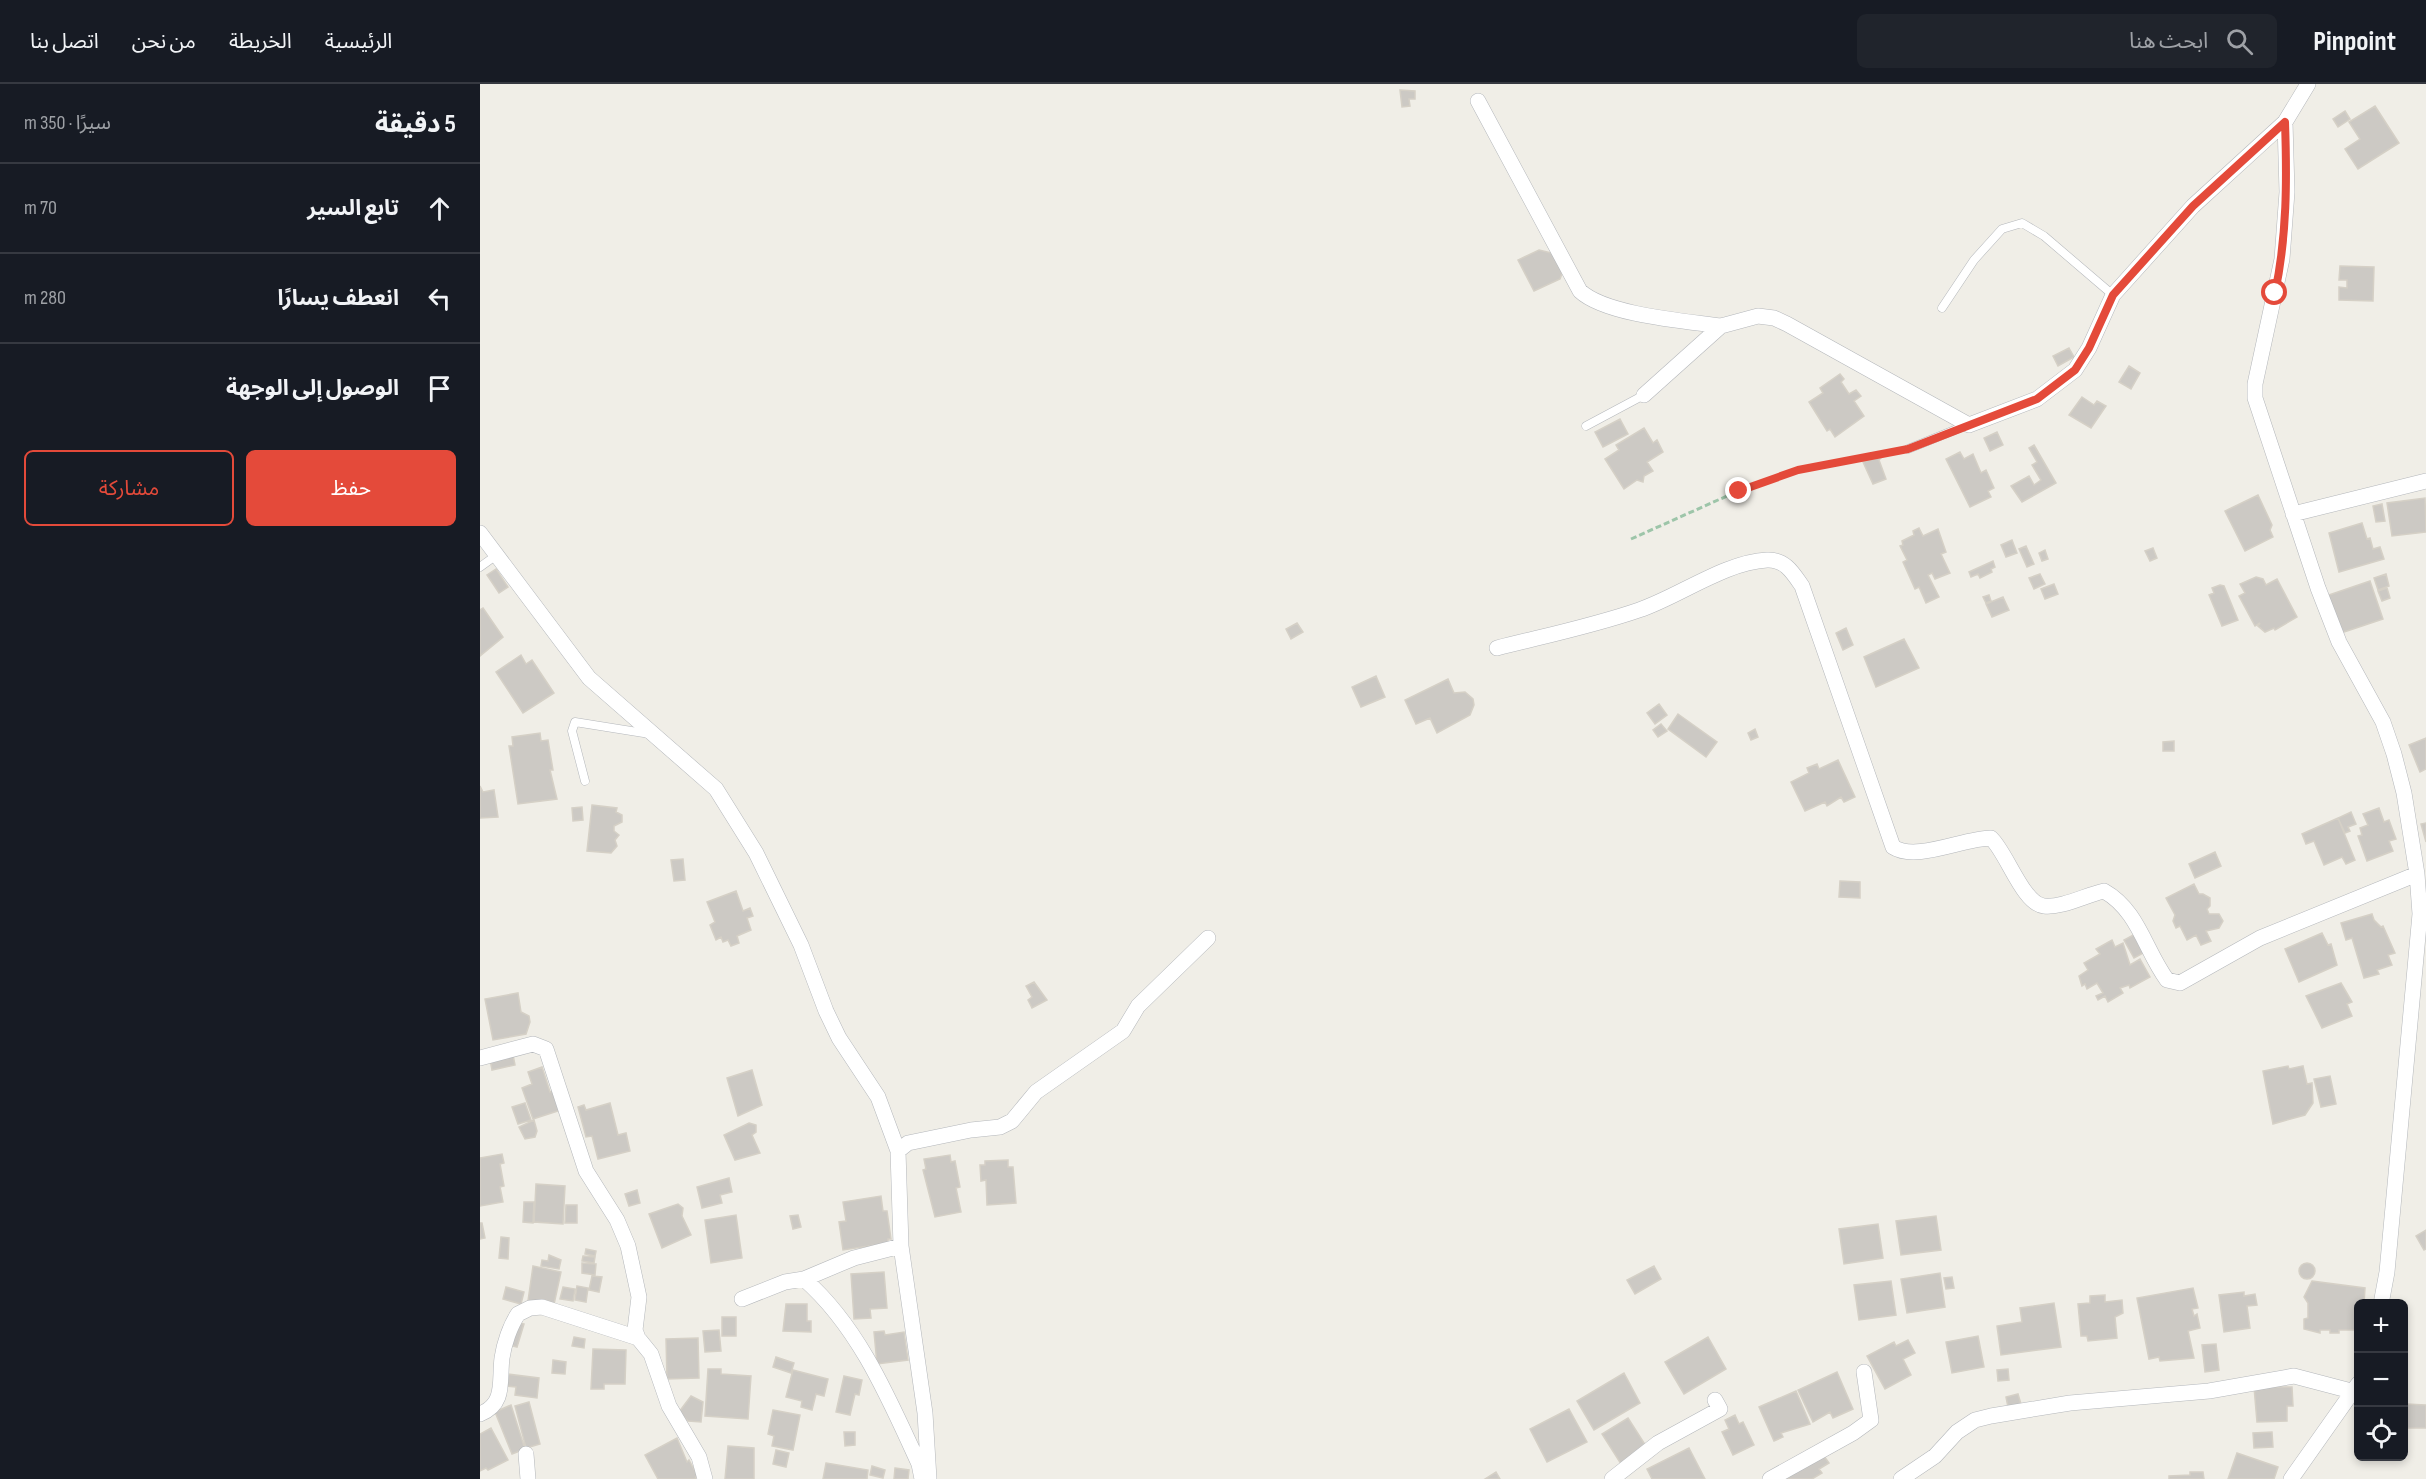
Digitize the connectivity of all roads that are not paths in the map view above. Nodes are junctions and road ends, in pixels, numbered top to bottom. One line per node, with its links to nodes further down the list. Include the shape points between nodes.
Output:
1 (2308, 84): 3 (street)
2 (1478, 101): 6 (street, via 1580,291 1593,300 1646,316)
3 (2285, 122): 4 (street, via 2193,206); 12 (street, via 2287,192 2282,259 2255,398)
4 (2113, 295): 5 (lane, via 2044,236 2022,223 2002,229 1974,260); 8 (street, via 2075,370 2037,399)
5 (1942, 308)
6 (1721, 326): 7 (street); 8 (street, via 1758,316 1774,318)
7 (1644, 395): 9 (lane)
8 (1969, 425): 10 (lane)
9 (1587, 426)
10 (1908, 449)
11 (2426, 481): 12 (street)
12 (2293, 514): 19 (street, via 2339,642 2383,722 2404,793)
13 (480, 533): 14 (street)
14 (498, 554): 15 (lane); 17 (street, via 589,678)
15 (480, 567)
16 (1497, 648): 19 (street, via 1640,610 1720,573 1767,560 1777,561 1789,568 1802,586 1893,847 1900,852 1914,852 1991,838 2000,846 2031,901 2043,907 2104,891 2128,910 2167,980 2180,983 2260,938)
17 (653, 735): 18 (lane, via 575,722 572,731); 22 (street, via 716,789 737,819 801,945 839,1038 878,1097)
18 (585, 781)
19 (2417, 874): 26 (street, via 2420,914)
20 (1208, 938): 22 (street, via 1138,1006 1123,1031 1036,1092 1012,1121 1000,1127 908,1143)
21 (480, 1058): 27 (street, via 533,1044 546,1049 586,1171 617,1220 628,1246 639,1297 635,1330)
22 (898, 1150): 23 (street)
23 (901, 1246): 24 (street, via 854,1258); 37 (street, via 925,1413)
24 (804, 1279): 25 (street, via 784,1282); 36 (street, via 838,1316 866,1358 919,1464)
25 (742, 1299)
26 (2382, 1299)
27 (638, 1338): 32 (street, via 542,1307 524,1310 514,1321 503,1353 500,1396 492,1408); 35 (street, via 651,1354 669,1406 699,1457)
28 (1864, 1372): 39 (street, via 1871,1420)
29 (2354, 1387): 40 (street, via 2295,1376 2209,1391 2070,1403 1991,1416 1975,1420 1957,1432 1935,1456)
30 (2354, 1392): 41 (street)
31 (1715, 1400): 38 (street, via 1720,1409 1658,1443)
32 (480, 1414)
33 (526, 1454): 34 (street)
34 (528, 1479)
35 (705, 1479)
36 (922, 1479)
37 (929, 1479)
38 (1612, 1479)
39 (1770, 1479)
40 (1901, 1479)
41 (2291, 1479)

